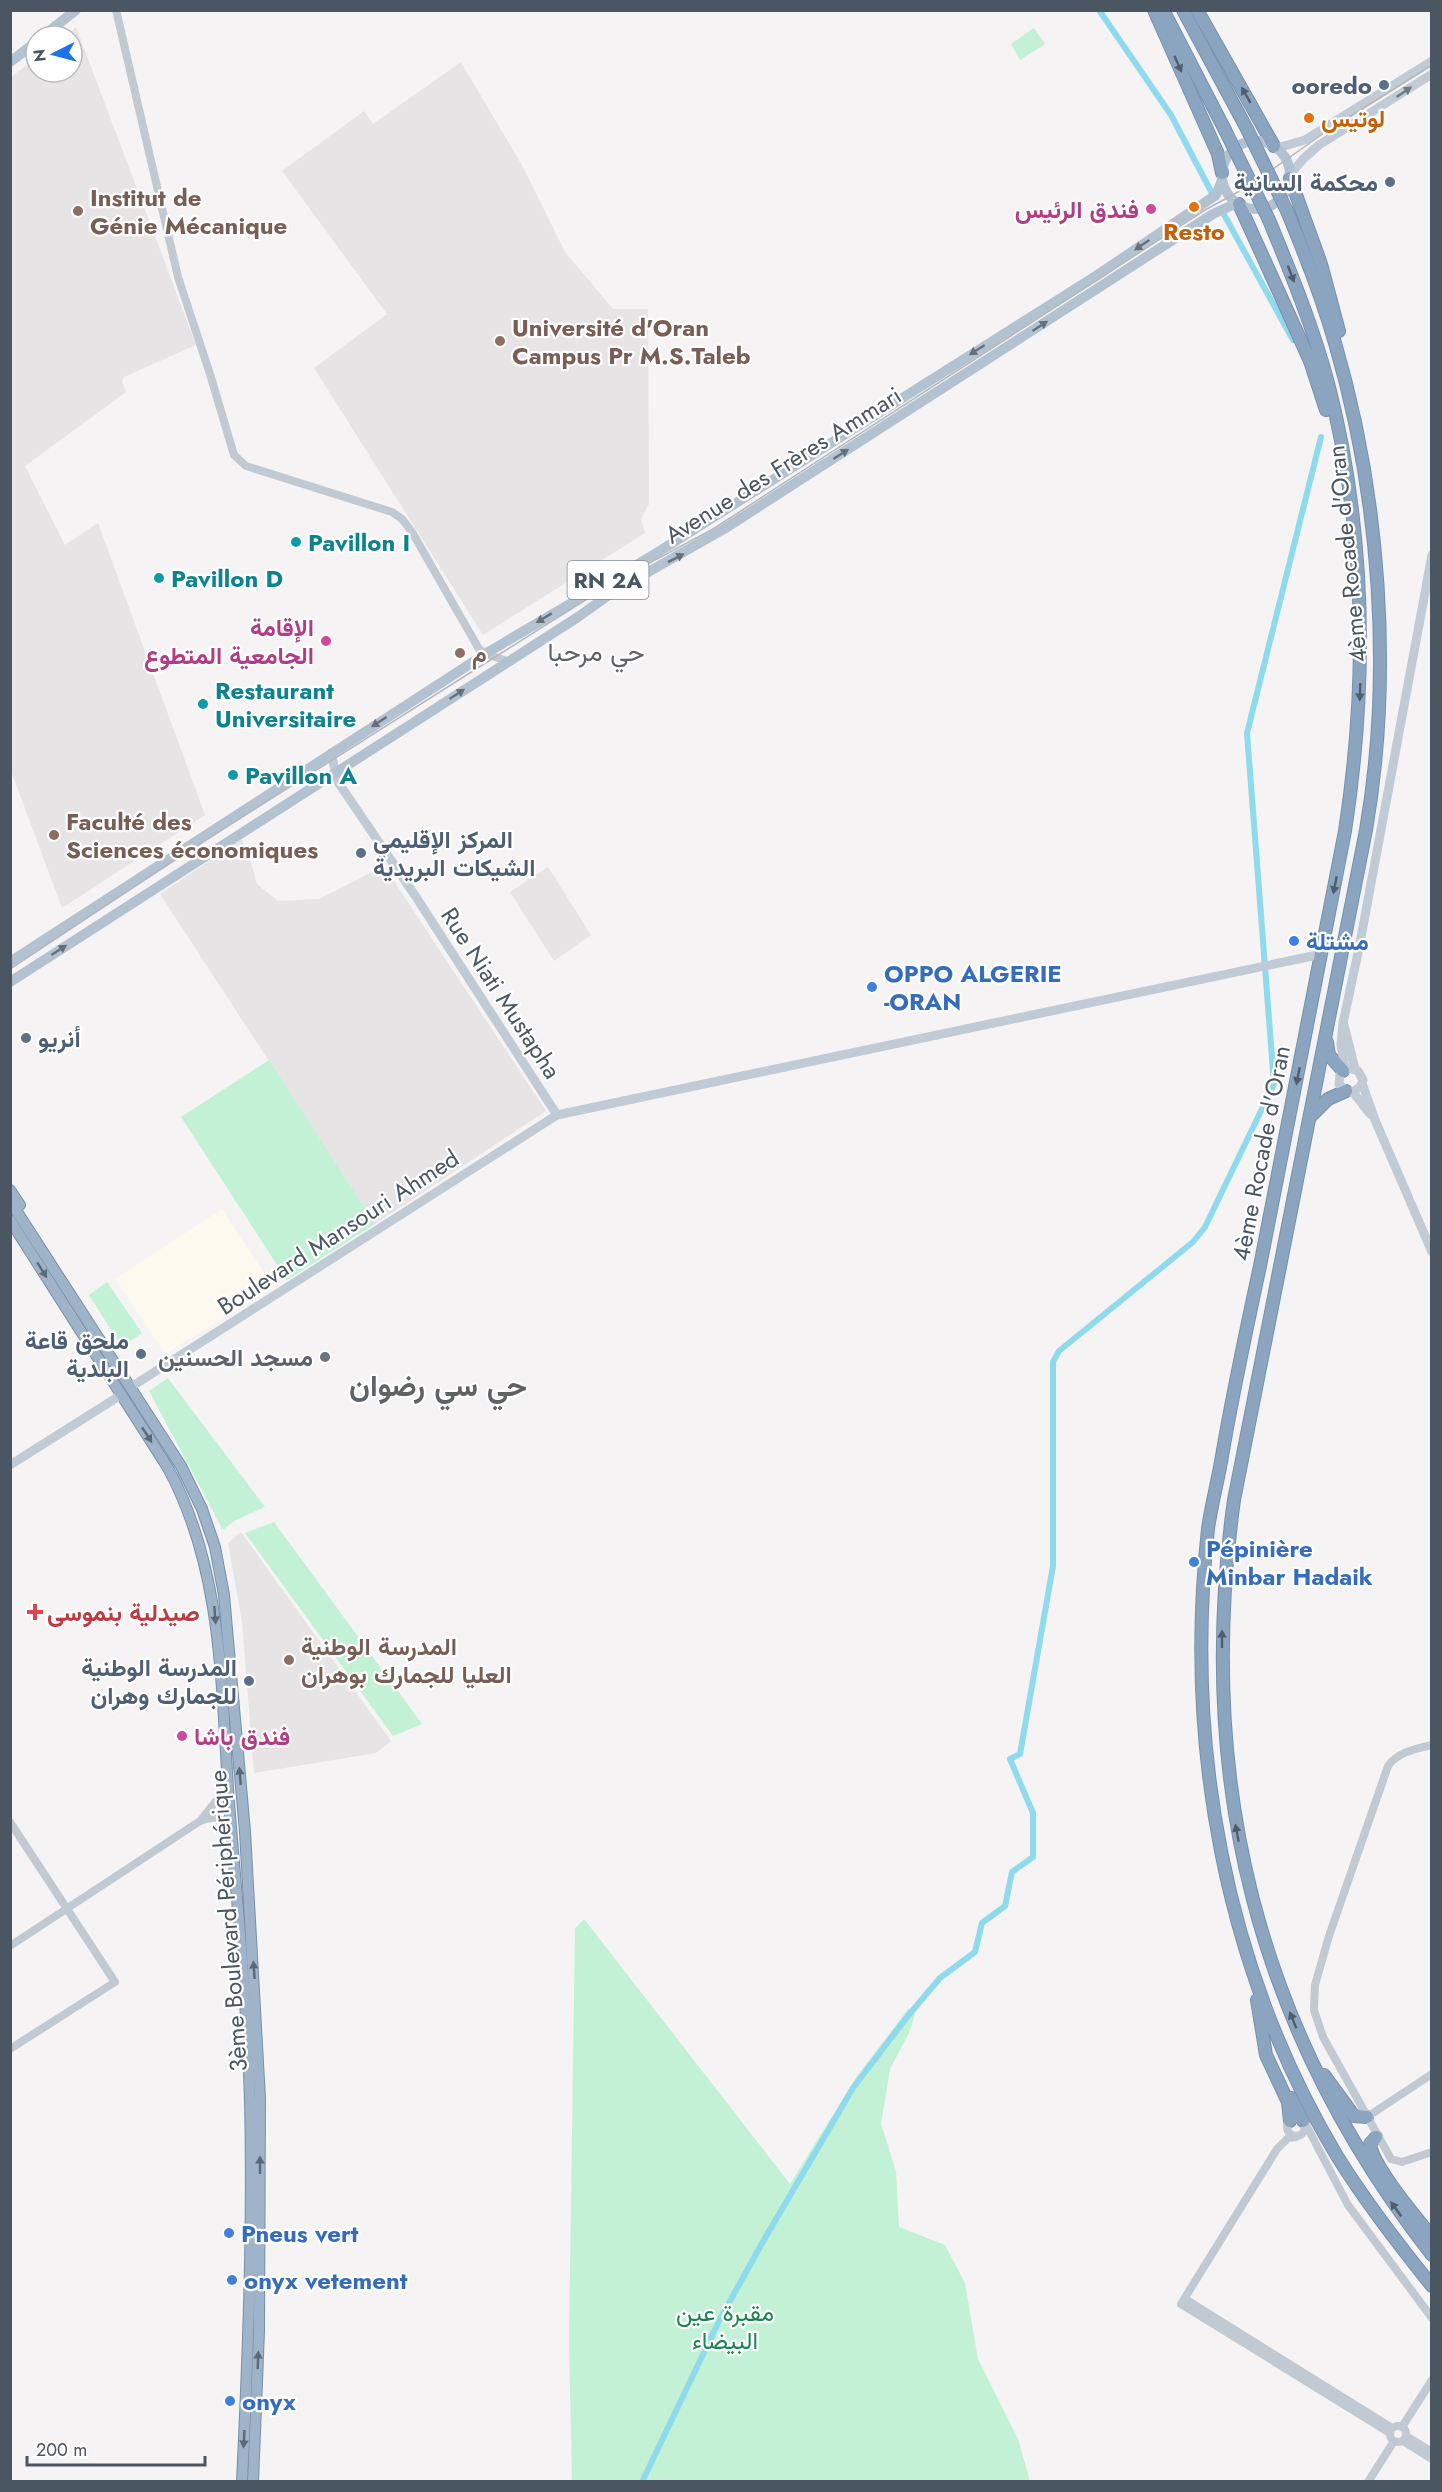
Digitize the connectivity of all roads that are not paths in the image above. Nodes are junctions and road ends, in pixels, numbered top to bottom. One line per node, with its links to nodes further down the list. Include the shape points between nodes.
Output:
1 (76, 10): 7 (main road)
2 (116, 10): 19 (street, via 178,277 234,455 246,466 369,503 402,519 476,641)
3 (1154, 10): 14 (highway, one-way to 14, via 1218,154)
4 (1163, 10): 17 (highway, 4ème Rocade d'Oran, one-way to 17, bridge, via 1269,220 1302,303 1327,381)
5 (1183, 10): 16 (highway, 4ème Rocade d'Oran, bridge, via 1287,211 1316,283 1335,341)
6 (1197, 10): 12 (highway, one-way to 6)
7 (58, 24)
8 (24, 51): 10 (main road)
9 (1431, 61): 12 (main road, via 1305,140)
10 (10, 62)
11 (1431, 74): 13 (main road, one-way to 11, via 1319,145)
12 (1276, 147): 13 (main road, via 1286,160); 14 (main road, via 1259,141 1237,146 1226,158)
13 (1290, 176): 15 (main road, via 1276,202 1257,209); 16 (highway, via 1333,307 1347,364)
14 (1222, 177): 15 (main road); 19 (main road, Avenue des Frères Ammari / RN 2A, one-way to 19, via 1212,198 1096,276 655,554)
15 (1234, 205): 17 (highway, via 1319,386); 20 (main road, Avenue des Frères Ammari / RN 2A, one-way to 15, via 613,592 724,529 1213,214)
16 (1360, 453): 26 (highway, 4ème Rocade d'Oran, via 1378,602 1378,729 1370,810)
17 (1350, 500): 23 (highway, 4ème Rocade d'Oran, one-way to 23, via 1360,602 1357,741)
18 (1431, 555): 27 (main road, via 1343,1023)
19 (488, 652): 20 (street); 21 (main road, Avenue des Frères Ammari / RN 2A, one-way to 21)
20 (507, 661): 22 (main road, Avenue des Frères Ammari / RN 2A, one-way to 20)
21 (331, 753): 22 (main road, Rue Niati Mustapha); 24 (main road, Avenue des Frères Ammari / RN 2A)
22 (337, 771): 25 (main road, Avenue des Frères Ammari / RN 2A, one-way to 22); 30 (main road, Rue Niati Mustapha, via 338,782)
23 (1322, 954): 30 (main road); 48 (highway, 4ème Rocade d'Oran, one-way to 48, via 1225,1438 1204,1574 1201,1650 1209,1778 1227,1882)
24 (10, 962)
25 (10, 982)
26 (1327, 1029): 27 (highway, via 1329,1055); 31 (highway, 4ème Rocade d'Oran)
27 (1348, 1070): 28 (main road, via 1362,1076); 29 (main road, via 1339,1077 1339,1084)
28 (1362, 1083): 29 (main road, via 1359,1089); 32 (main road)
29 (1349, 1091): 31 (highway, via 1328,1099); 32 (main road)
30 (557, 1115): 38 (main road, Boulevard Mansouri Ahmed)
31 (1310, 1118): 50 (highway, 4ème Rocade d'Oran, one-way to 31, via 1268,1951 1242,1859 1227,1761 1222,1660 1234,1500)
32 (1375, 1120): 37 (main road)
33 (10, 1190): 36 (highway)
34 (10, 1201): 36 (highway, 3ème Boulevard Périphérique)
35 (11, 1220): 39 (highway, 3ème Boulevard Périphérique, one-way to 39)
36 (44, 1250): 38 (highway, 3ème Boulevard Périphérique)
37 (1431, 1252)
38 (136, 1384): 73 (highway, 3ème Boulevard Périphérique, one-way to 38, via 259,2331 260,2061 224,1595 215,1547 202,1509)
39 (121, 1395): 40 (main road); 42 (highway, 3ème Boulevard Périphérique, one-way to 42, via 180,1490 205,1559 213,1602)
40 (10, 1465)
41 (1431, 1744): 53 (street, via 1394,1758 1388,1766 1315,1985 1318,2025)
42 (228, 1773): 43 (street, via 220,1796); 45 (highway, 3ème Boulevard Périphérique)
43 (200, 1821): 45 (street, via 216,1817); 46 (street)
44 (10, 1822): 46 (street)
45 (232, 1828): 72 (highway, 3ème Boulevard Périphérique, one-way to 72, via 250,2101 249,2332)
46 (66, 1910): 47 (street); 49 (street, via 115,1982)
47 (10, 1946)
48 (1252, 1970): 52 (highway, 4ème Rocade d'Oran); 55 (highway, via 1266,2055 1288,2102)
49 (10, 2049)
50 (1305, 2049): 53 (highway, via 1349,2111 1356,2117); 62 (highway, 4ème Rocade d'Oran, one-way to 50, via 1353,2142)
51 (1431, 2074): 53 (street)
52 (1303, 2093): 54 (highway, via 1286,2068 1278,2067 1276,2072); 63 (highway, 4ème Rocade d'Oran, via 1340,2160)
53 (1367, 2117): 57 (street)
54 (1304, 2122): 55 (street, via 1298,2118); 56 (street, via 1306,2129); 59 (street)
55 (1288, 2124): 56 (street, via 1290,2134); 58 (street)
56 (1298, 2136): 58 (street, via 1284,2141); 59 (street)
57 (1376, 2137): 60 (street, via 1390,2160 1396,2162); 61 (highway, via 1370,2144 1371,2151)
58 (1277, 2149): 67 (street, via 1183,2302)
59 (1317, 2149): 64 (street, via 1348,2205)
60 (1431, 2152)
61 (1431, 2237)
62 (1431, 2255)
63 (1431, 2286)
64 (1431, 2318)
65 (1431, 2380): 66 (street)
66 (1402, 2427): 67 (street); 68 (street)
67 (1391, 2431): 69 (street)
68 (1405, 2438): 69 (street); 70 (street); 71 (street)
69 (1394, 2442): 74 (street)
70 (1431, 2452)
71 (1431, 2459)
72 (242, 2481)
73 (253, 2481)
74 (1368, 2481)

